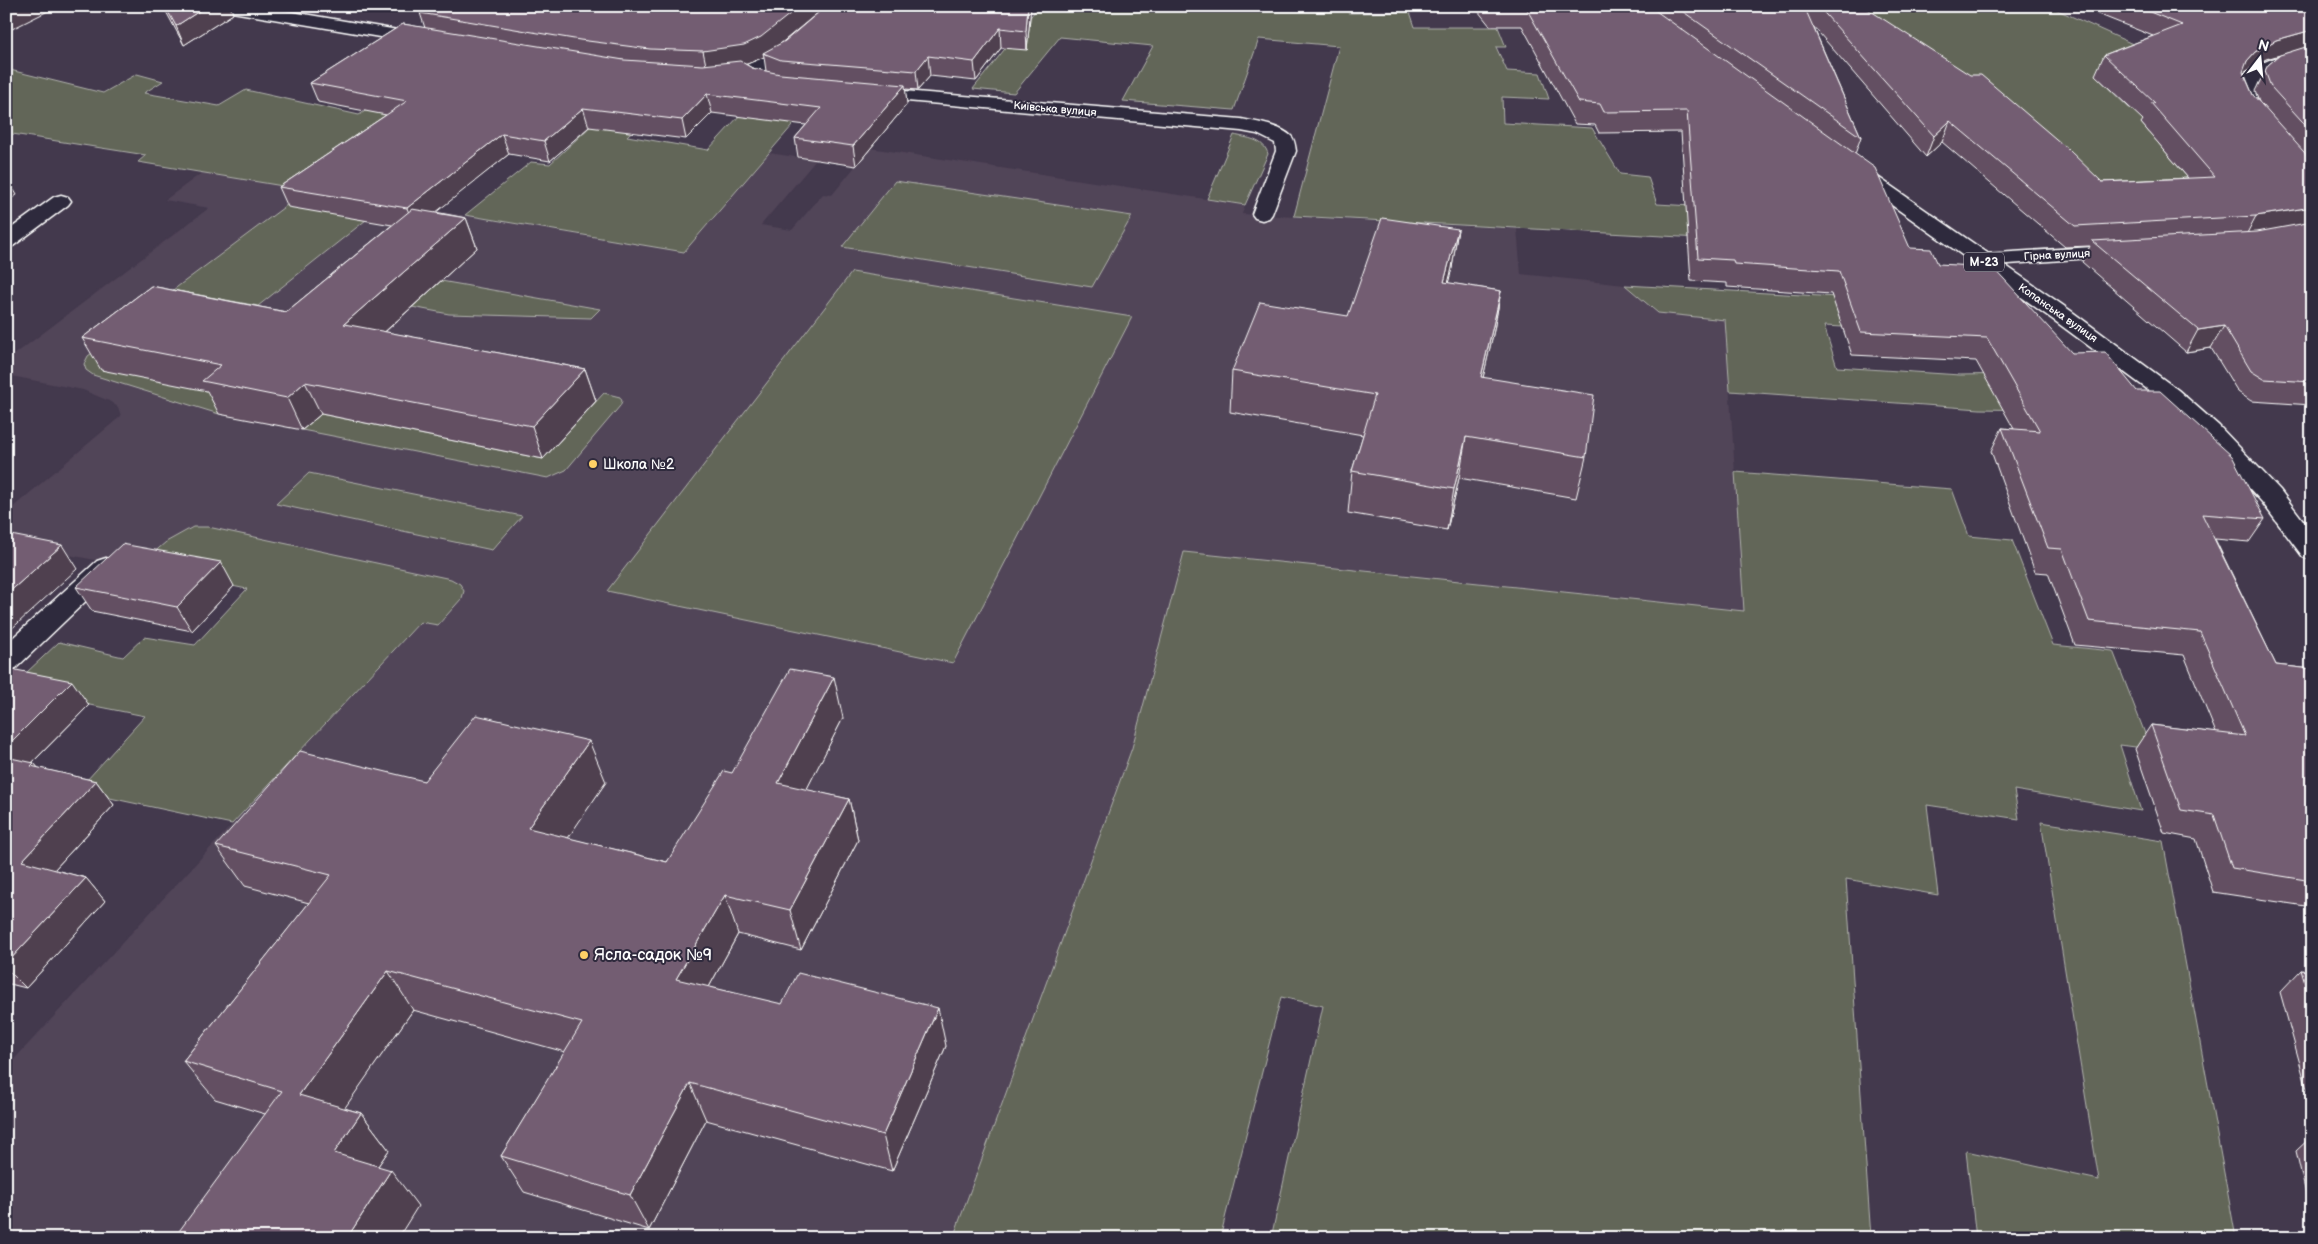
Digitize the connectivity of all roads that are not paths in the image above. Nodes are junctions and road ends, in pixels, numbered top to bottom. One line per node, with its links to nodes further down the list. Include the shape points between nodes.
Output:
1 (226, 6): 3 (main road)
2 (840, 6): 5 (main road, via 784,54)
3 (447, 43)
4 (2312, 53): 9 (main road, via 2263,70 2244,88 2251,110)
5 (748, 72): 6 (main road); 7 (main road)
6 (701, 76)
7 (772, 84)
8 (849, 92): 12 (main road, Київська вулиця, via 1260,129 1284,140 1286,151)
9 (2267, 131)
10 (1836, 156): 15 (main road, Копанська вулиця / М-23)
11 (61, 201): 13 (main road)
12 (1262, 214)
13 (6, 242)
14 (2143, 250): 15 (main road, Гірна вулиця)
15 (1980, 260): 16 (main road, Копанська вулиця / М-23, via 2078,326 2170,395 2210,431 2266,490)
16 (2312, 550)
17 (111, 562): 18 (main road)
18 (6, 661)

